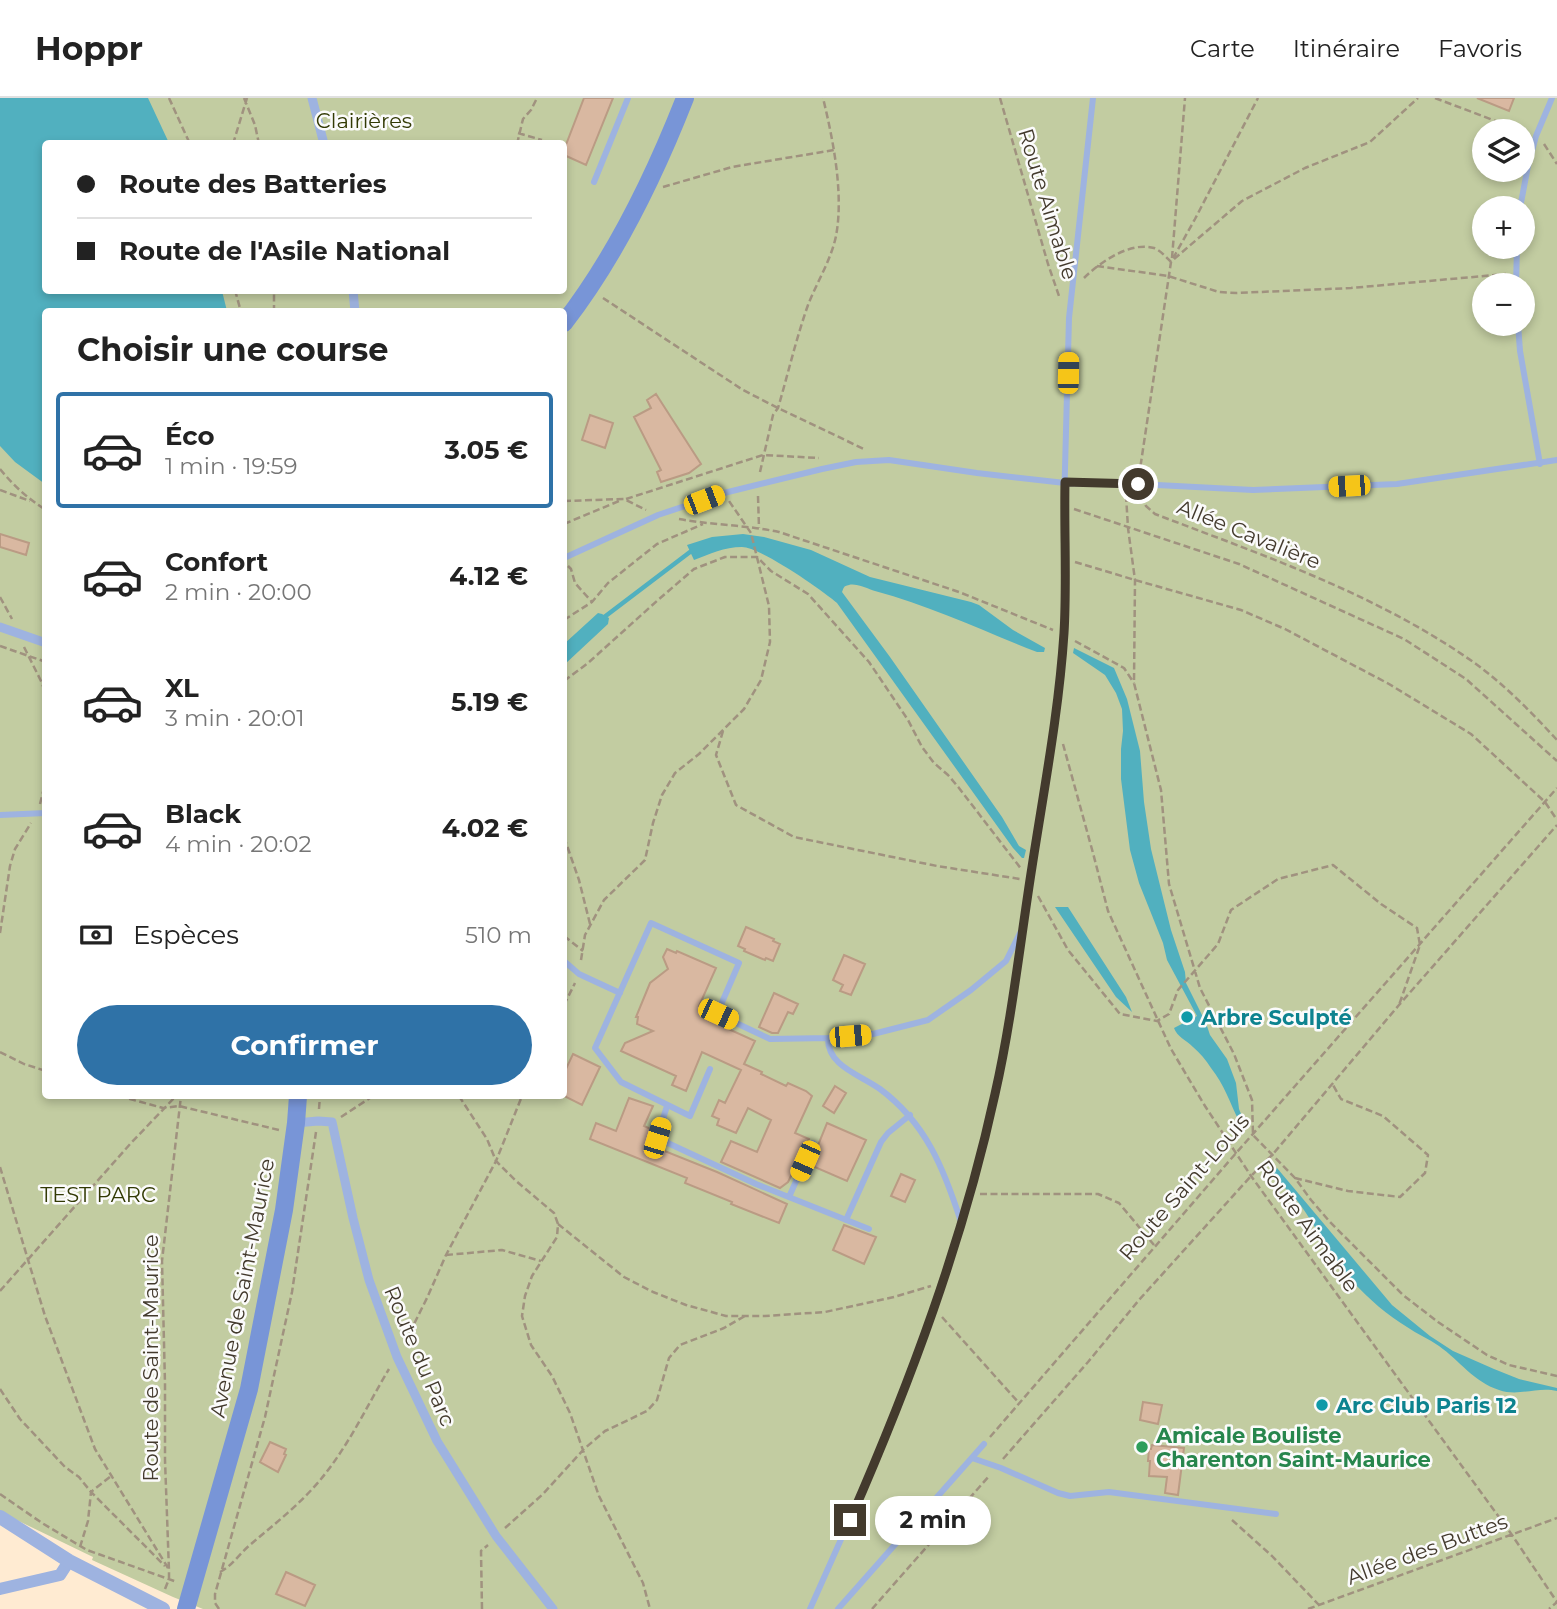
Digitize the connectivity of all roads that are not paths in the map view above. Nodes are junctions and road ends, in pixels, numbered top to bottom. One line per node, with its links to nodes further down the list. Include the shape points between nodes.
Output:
1 (312, 98): 6 (street)
2 (628, 98): 7 (lane)
3 (685, 98): 9 (main road, via 627,224)
4 (1093, 98): 13 (lane, via 1069,318)
5 (1552, 98): 8 (lane, via 1536,136)
6 (323, 140)
7 (594, 182)
8 (1522, 196)
9 (567, 319)
10 (1519, 336): 12 (lane)
11 (1557, 460): 12 (lane)
12 (1540, 464): 13 (lane, via 1397,484 1253,490)
13 (1065, 482): 14 (lane, via 889,460 856,462 724,493 658,515); 19 (lane, via 1063,635)
14 (567, 559)
15 (0, 627): 16 (street)
16 (42, 642)
17 (42, 813): 18 (lane)
18 (0, 814)
19 (1024, 927): 22 (lane, via 1006,961 928,1020 873,1034); 31 (lane, via 995,1095)
20 (567, 964): 21 (lane)
21 (620, 993): 22 (lane, via 652,923 739,963 718,1014 770,1039); 25 (lane, via 595,1048 621,1082)
22 (828, 1038): 26 (lane, via 837,1061 879,1088)
23 (710, 1069): 25 (lane, via 690,1116)
24 (298, 1099): 27 (main road, Avenue de Saint-Maurice)
25 (667, 1106): 29 (lane, via 657,1138)
26 (909, 1115): 30 (lane, via 881,1142); 31 (lane, via 932,1148)
27 (295, 1128): 40 (main road, Avenue de Saint-Maurice, via 249,1389); 41 (street, Route du Parc, via 332,1122 369,1279 397,1356 437,1441 496,1536)
28 (814, 1143): 29 (lane)
29 (789, 1197): 30 (lane)
30 (846, 1220): 32 (lane)
31 (962, 1224): 42 (lane, via 879,1454)
32 (869, 1229)
33 (984, 1444): 34 (lane)
34 (972, 1458): 35 (lane, via 1070,1496 1109,1492); 43 (lane)
35 (1276, 1514)
36 (0, 1517): 37 (street)
37 (69, 1561): 38 (street, via 60,1576); 39 (street)
38 (0, 1589)
39 (163, 1609)
40 (186, 1609)
41 (553, 1609)
42 (810, 1609)
43 (838, 1609)

